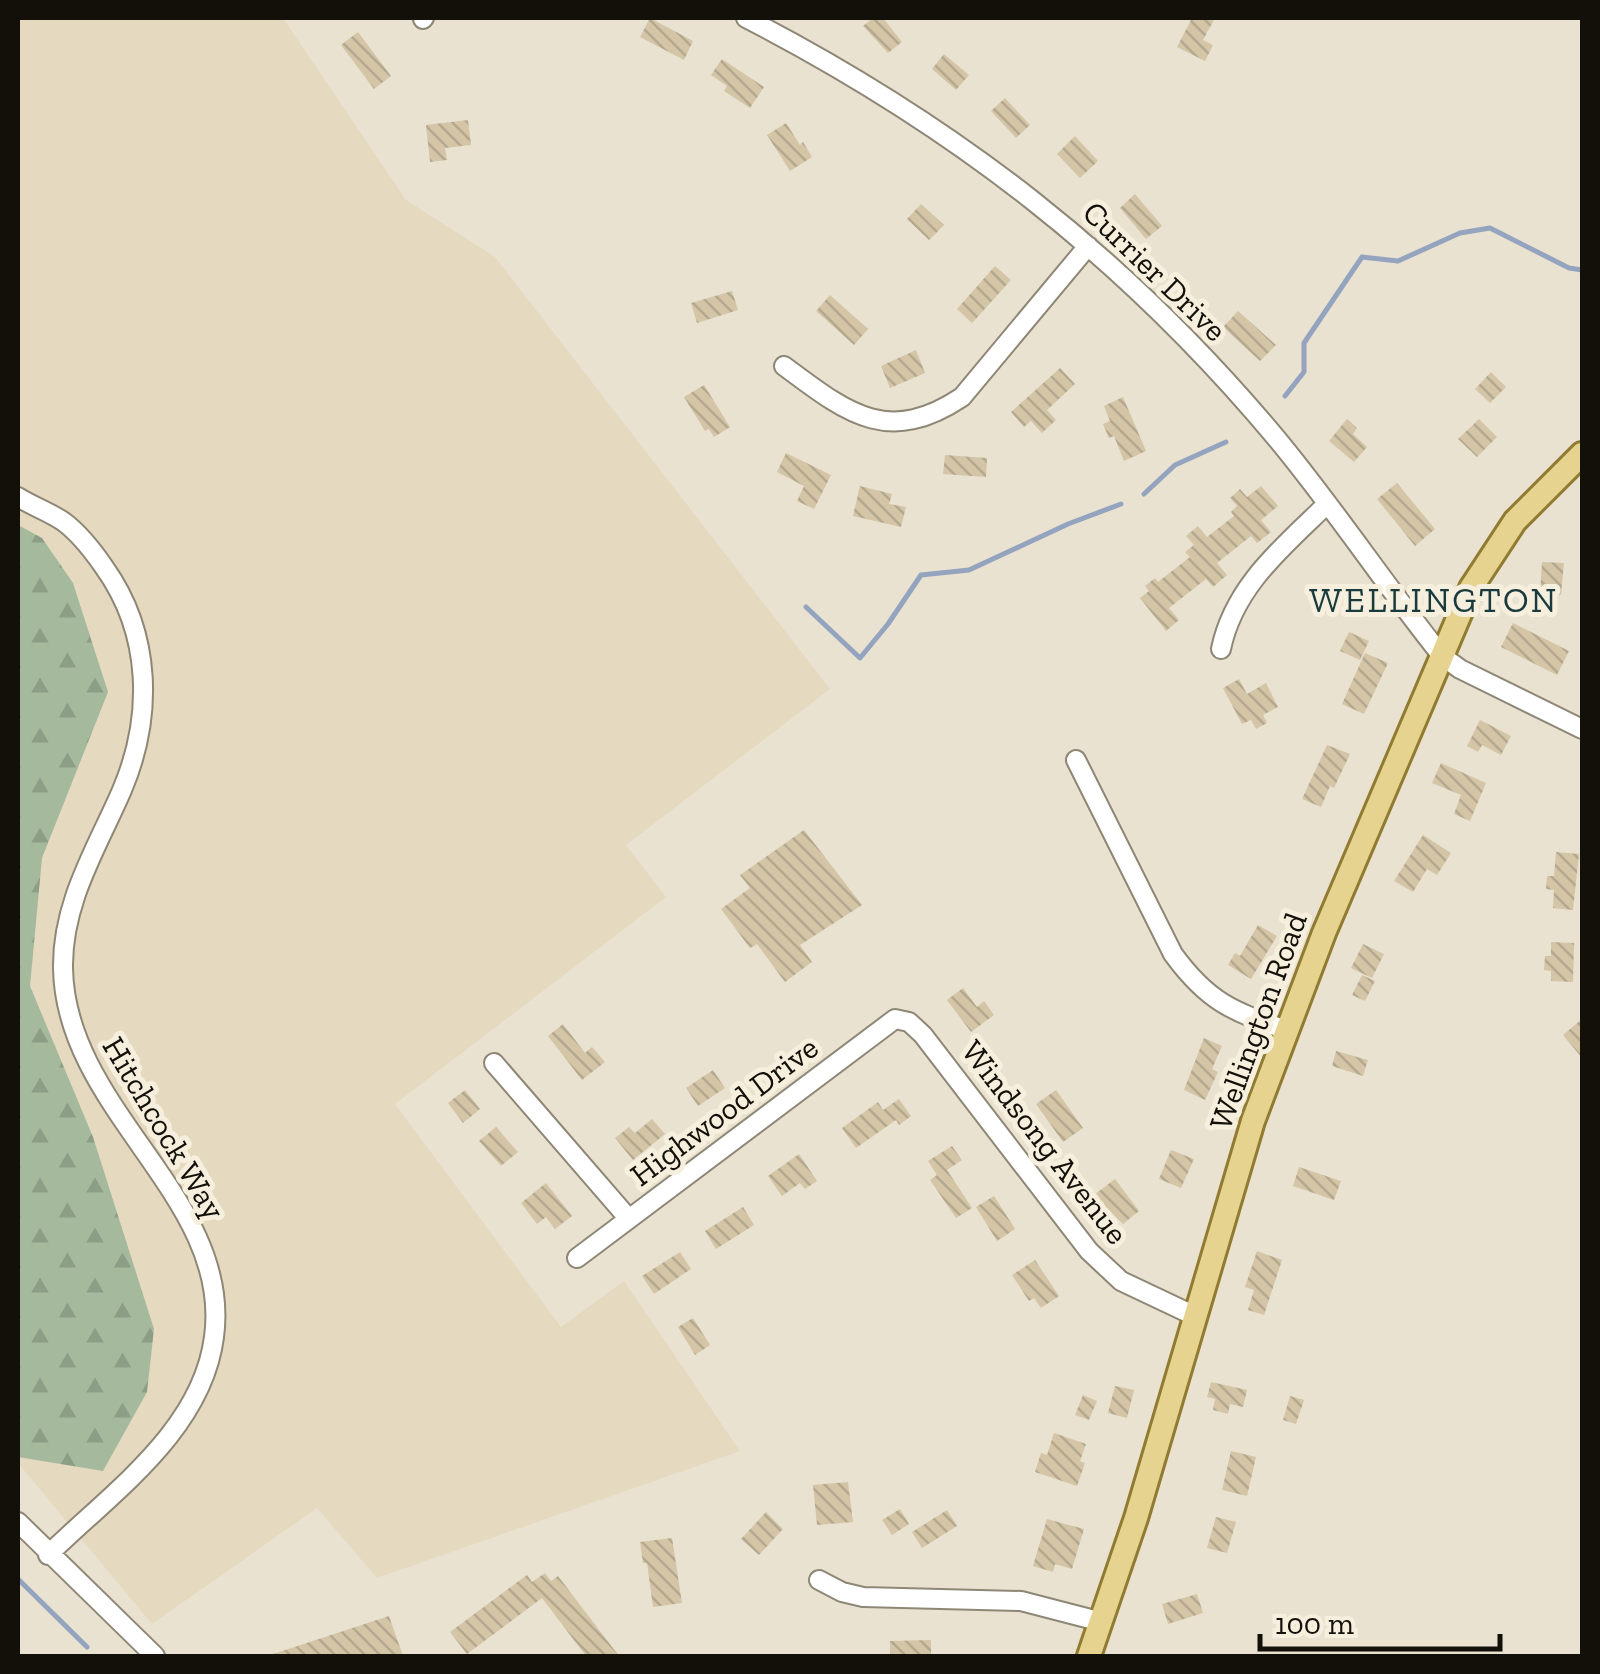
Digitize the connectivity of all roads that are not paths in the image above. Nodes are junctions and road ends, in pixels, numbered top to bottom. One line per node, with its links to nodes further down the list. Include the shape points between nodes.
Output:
1 (746, 18): 2 (street, Currier Drive, via 935,126)
2 (1088, 246): 3 (street, via 962,397 943,410 905,421 850,414); 6 (street, Currier Drive, via 1227,383)
3 (784, 366)
4 (1582, 454): 8 (main road, Wellington Road, via 1500,541)
5 (18, 497): 18 (street, Hitchcock Way, via 64,522 91,548 130,612 140,648 143,722 135,758 75,894 62,967 66,1004 91,1074 194,1230 215,1300 206,1372 191,1405 144,1462)
6 (1328, 504): 7 (street, via 1238,599); 8 (street, Currier Drive)
7 (1220, 649)
8 (1442, 656): 9 (street); 12 (main road, Wellington Road)
9 (1582, 730)
10 (1076, 760): 12 (street, via 1188,974 1224,1006)
11 (909, 1022): 14 (street, Highwood Drive, via 895,1019); 16 (street, Windsong Avenue, via 1089,1251 1121,1281)
12 (1286, 1030): 16 (main road, Wellington Road)
13 (494, 1063): 14 (street)
14 (630, 1219): 15 (street, Highwood Drive)
15 (577, 1258)
16 (1195, 1316): 20 (main road, Wellington Road)
17 (18, 1522): 18 (street)
18 (48, 1555): 21 (street)
19 (819, 1580): 20 (street, via 863,1597 1021,1601)
20 (1102, 1622): 22 (main road, Wellington Road)
21 (155, 1656)
22 (1089, 1656)

